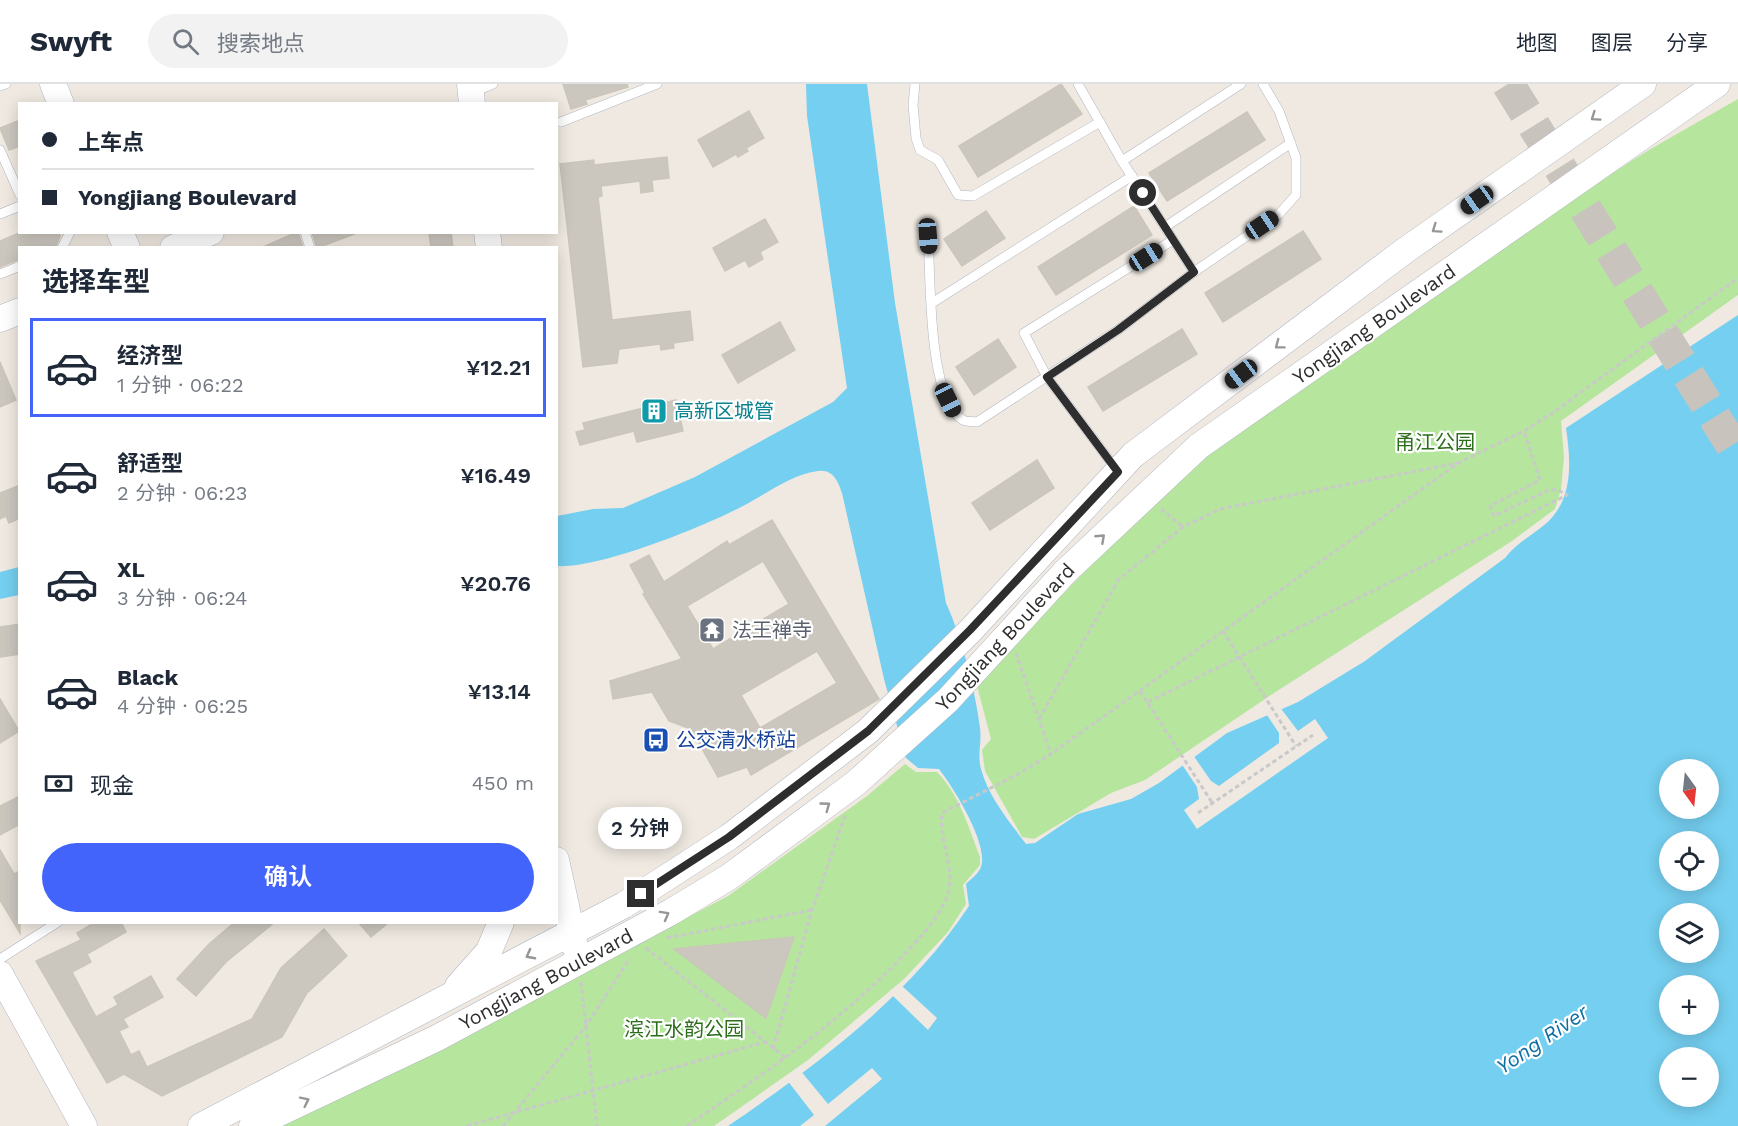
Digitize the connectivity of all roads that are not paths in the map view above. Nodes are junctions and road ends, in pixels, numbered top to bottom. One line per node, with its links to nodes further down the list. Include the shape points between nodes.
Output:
1 (6, 84): 10 (lane)
2 (53, 84): 11 (main road)
3 (657, 84): 13 (lane)
4 (915, 84): 12 (lane, via 913,105 920,150 939,160 958,195 973,196)
5 (1078, 84): 12 (lane)
6 (1241, 84): 16 (lane)
7 (1263, 84): 14 (lane, via 1276,103)
8 (1643, 84): 33 (main road, Yongjiang Boulevard, one-way to 33, via 1402,252 1133,455)
9 (1717, 84): 39 (main road, Yongjiang Boulevard, one-way to 9, via 633,939 729,877 856,783 948,700 1065,572 1199,446)
10 (0, 86)
11 (61, 102)
12 (1100, 122): 16 (lane)
13 (561, 123)
14 (1291, 143): 21 (lane); 27 (lane, via 1296,158 1296,195 1279,214)
15 (0, 150): 18 (lane)
16 (1122, 161): 17 (lane)
17 (1132, 176): 21 (lane); 29 (lane)
18 (18, 190)
19 (18, 207): 20 (lane)
20 (0, 214)
21 (1165, 227): 24 (lane)
22 (206, 234): 25 (main road)
23 (928, 236): 29 (lane)
24 (1173, 240): 27 (lane); 32 (lane, via 1024,333)
25 (178, 246)
26 (18, 267): 28 (lane)
27 (1194, 272): 32 (lane, via 1118,330)
28 (0, 274)
29 (932, 303): 32 (lane, via 932,341 942,389 953,411 964,420 977,422)
30 (18, 312): 31 (main road)
31 (0, 319)
32 (1047, 377): 33 (lane)
33 (1118, 472): 37 (main road, Yongjiang Boulevard, via 970,630 868,731 729,837 624,905)
34 (558, 869): 37 (main road)
35 (55, 924): 38 (lane)
36 (500, 924): 41 (main road, via 489,951)
37 (572, 933): 39 (main road); 41 (main road, Yongjiang Boulevard, one-way to 41)
38 (0, 959)
39 (578, 962): 44 (main road, Yongjiang Boulevard, one-way to 39, via 437,1038)
40 (0, 974): 42 (main road)
41 (447, 998): 43 (main road, Yongjiang Boulevard)
42 (84, 1126)
43 (201, 1126)
44 (252, 1126)

